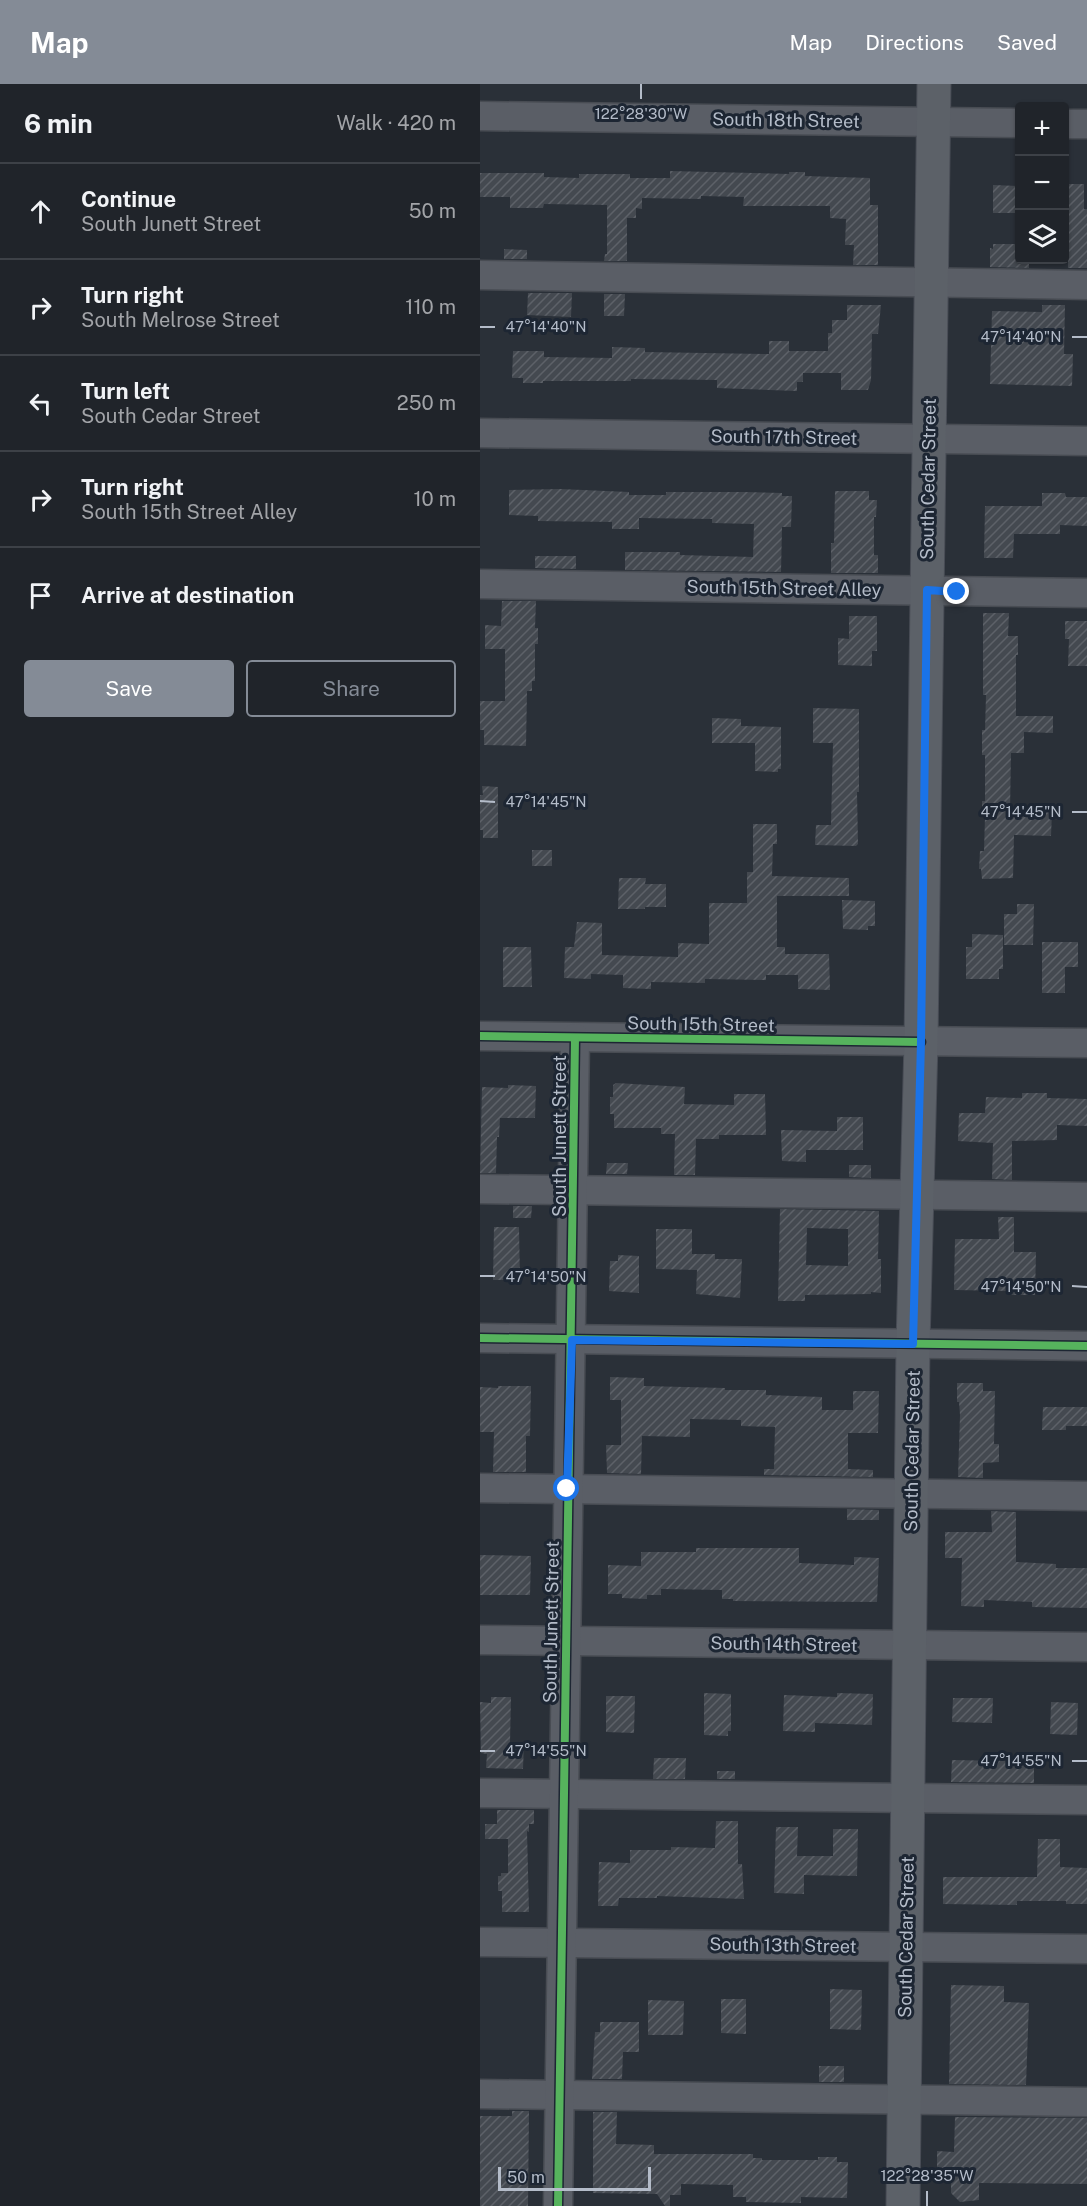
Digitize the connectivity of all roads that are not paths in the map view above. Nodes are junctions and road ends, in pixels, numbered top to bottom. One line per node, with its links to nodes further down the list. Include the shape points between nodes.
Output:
1 (934, 84): 3 (main road, South Cedar Street)
2 (480, 116): 3 (street, South 18th Street)
3 (933, 122): 4 (street, South 18th Street); 8 (main road, South Cedar Street)
4 (1015, 123)
5 (1069, 124): 6 (street)
6 (1087, 124)
7 (480, 275): 8 (street)
8 (931, 282): 9 (street); 11 (main road, South Cedar Street)
9 (1087, 285)
10 (480, 433): 11 (street, South 17th Street)
11 (928, 439): 12 (street, South 17th Street); 14 (main road, South Cedar Street)
12 (1087, 441)
13 (480, 584): 14 (street, South 15th Street Alley)
14 (927, 590): 15 (street, South 15th Street Alley); 18 (main road, South Cedar Street)
15 (1087, 593)
16 (480, 1036): 17 (street, South 15th Street)
17 (575, 1038): 18 (street, South 15th Street); 21 (street, South Junett Street)
18 (921, 1042): 19 (street, South 15th Street); 22 (main road, South Cedar Street)
19 (1087, 1043)
20 (480, 1189): 21 (street)
21 (574, 1189): 22 (street); 25 (street, South Junett Street)
22 (917, 1194): 23 (street); 26 (main road, South Cedar Street)
23 (1087, 1197)
24 (480, 1338): 25 (street)
25 (572, 1340): 26 (street); 29 (street, South Junett Street)
26 (913, 1344): 27 (street); 30 (main road, South Cedar Street)
27 (1087, 1346)
28 (480, 1488): 29 (street)
29 (567, 1489): 30 (street); 33 (street, South Junett Street)
30 (911, 1493): 31 (street); 34 (main road, South Cedar Street)
31 (1087, 1496)
32 (480, 1640): 33 (street, South 14th Street)
33 (566, 1641): 34 (street, South 14th Street); 37 (street, South Junett Street)
34 (909, 1645): 35 (street, South 14th Street); 38 (main road, South Cedar Street)
35 (1087, 1647)
36 (480, 1793): 37 (street)
37 (565, 1794): 38 (street); 41 (street, South Junett Street)
38 (907, 1798): 39 (street); 42 (main road, South Cedar Street)
39 (1087, 1800)
40 (480, 1942): 41 (street, South 13th Street)
41 (561, 1943): 42 (street, South 13th Street); 45 (street, South Junett Street)
42 (906, 1947): 43 (street, South 13th Street); 46 (main road, South Cedar Street)
43 (1087, 1949)
44 (480, 2094): 45 (street)
45 (559, 2095): 46 (street); 48 (street, South Junett Street)
46 (904, 2098): 47 (street); 49 (main road, South Cedar Street)
47 (1087, 2102)
48 (558, 2206)
49 (903, 2206)

